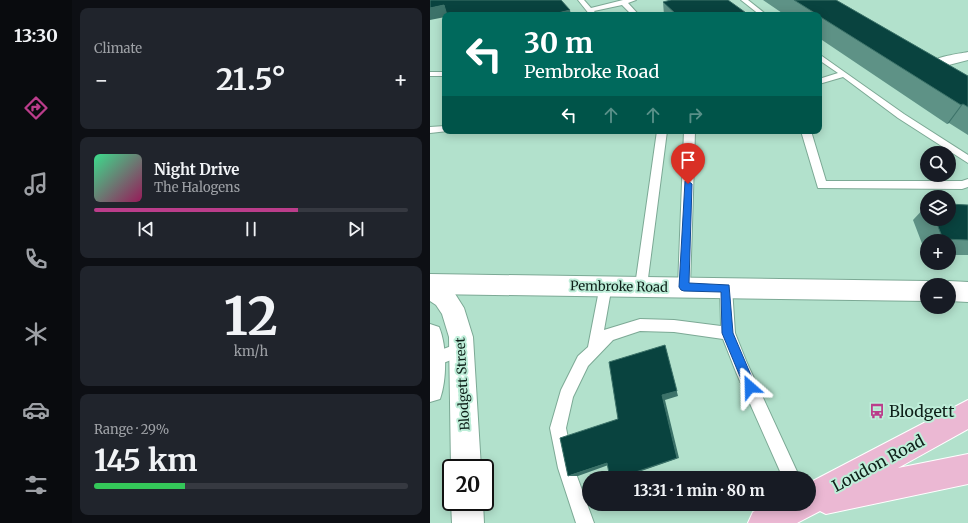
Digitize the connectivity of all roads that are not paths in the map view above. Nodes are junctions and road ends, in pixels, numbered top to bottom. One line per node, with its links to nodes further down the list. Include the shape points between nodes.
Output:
1 (581, 0): 5 (lane)
2 (632, 0): 4 (lane)
3 (744, 0): 7 (lane)
4 (623, 2): 5 (lane); 6 (lane)
5 (592, 12)
6 (633, 12)
7 (760, 12)
8 (923, 56): 11 (street)
9 (968, 56): 11 (street)
10 (822, 58): 14 (lane)
11 (937, 64): 15 (street)
12 (430, 74): 13 (lane)
13 (442, 74)
14 (844, 74): 16 (lane); 22 (lane, via 901,116)
15 (956, 74)
16 (822, 81)
17 (442, 129): 18 (lane)
18 (430, 130)
19 (662, 134): 26 (lane)
20 (690, 134): 27 (lane)
21 (807, 134): 23 (lane, via 822,185)
22 (968, 160)
23 (968, 183)
24 (430, 284): 25 (street, Pembroke Road)
25 (606, 286): 26 (street, Pembroke Road); 36 (lane)
26 (641, 286): 27 (street, Pembroke Road)
27 (684, 287): 28 (street, Pembroke Road)
28 (726, 288): 30 (street, Pembroke Road); 33 (lane)
29 (430, 289): 35 (street, Blodgett Street, via 444,297 453,311 459,327)
30 (920, 291)
31 (956, 291): 32 (street)
32 (968, 292)
33 (728, 333): 36 (lane, via 674,326 640,325 609,335); 41 (lane)
34 (431, 349): 35 (lane); 37 (street)
35 (462, 349): 39 (street, Blodgett Street)
36 (594, 350): 47 (lane, via 583,361 566,395 558,428 566,468)
37 (430, 389)
38 (968, 414): 42 (main road, Loudon Road)
39 (466, 459)
40 (968, 469): 43 (main road, Loudon Road)
41 (789, 471)
42 (816, 497)
43 (816, 500)
44 (467, 511): 46 (street)
45 (787, 511): 48 (main road)
46 (468, 523)
47 (586, 523)
48 (764, 523)

